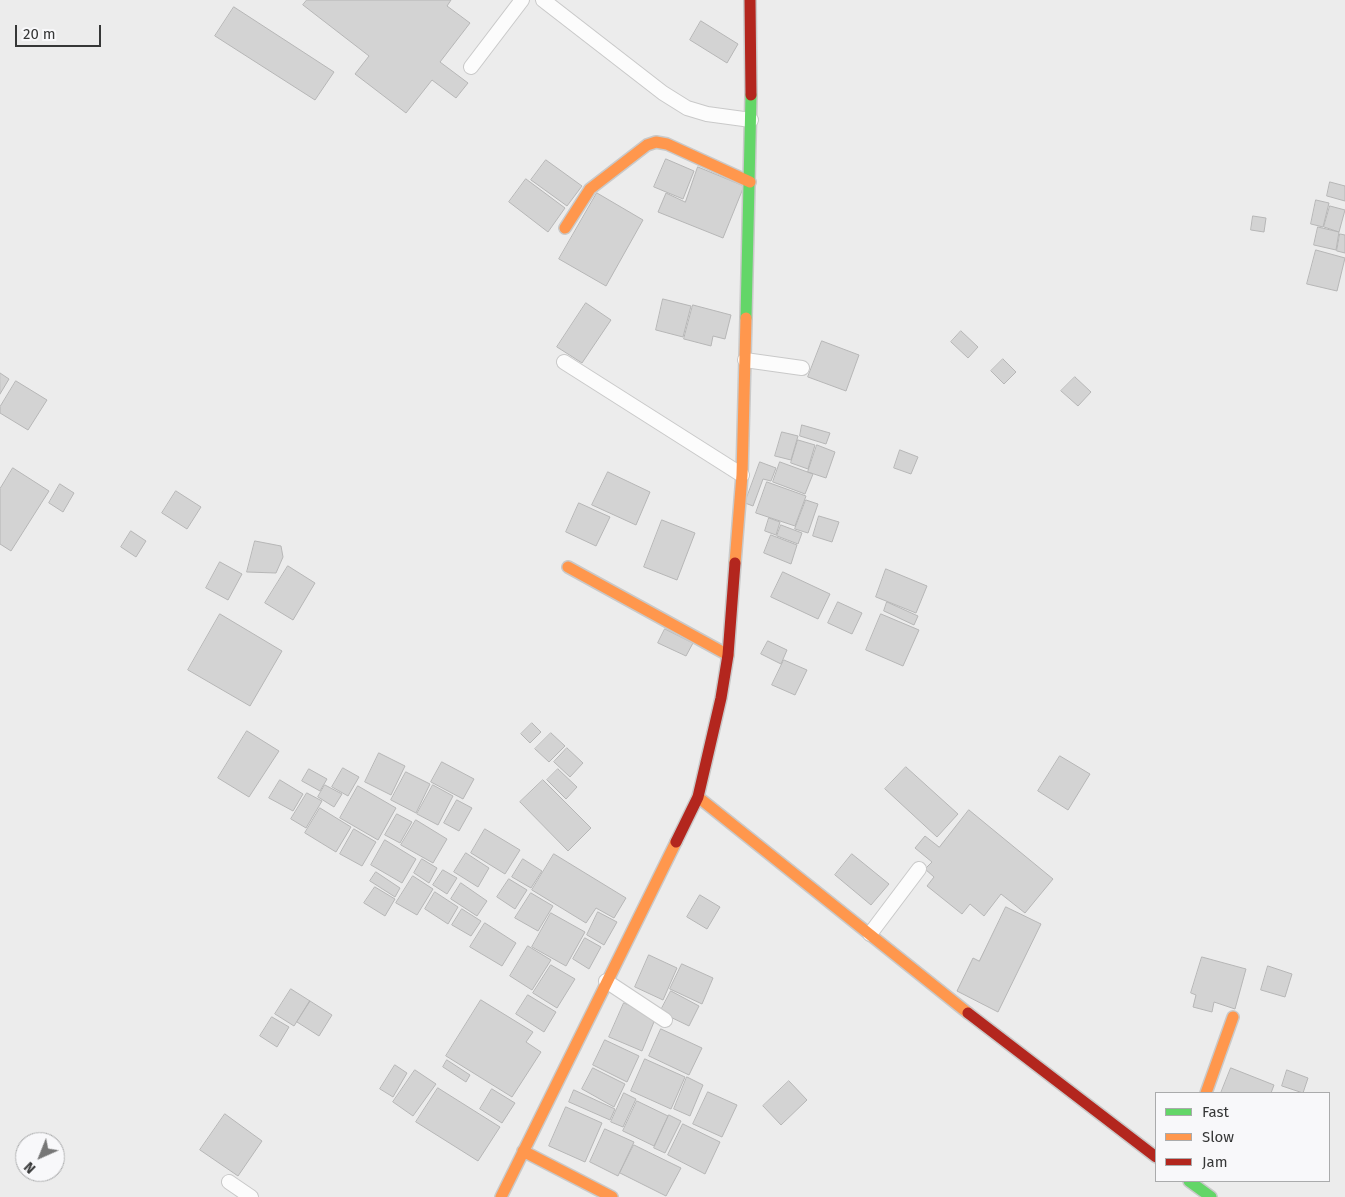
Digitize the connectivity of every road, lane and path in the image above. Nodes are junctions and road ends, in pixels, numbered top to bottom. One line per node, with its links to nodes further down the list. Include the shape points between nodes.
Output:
1 (522, 0): 4 (lane)
2 (543, 0): 5 (lane, via 687,108)
3 (750, 0): 5 (street)
4 (471, 67)
5 (751, 120): 6 (street)
6 (750, 182): 7 (street, via 656,142 647,145 590,189); 8 (street)
7 (565, 228)
8 (745, 360): 10 (lane); 11 (street)
9 (564, 362): 11 (lane)
10 (802, 368)
11 (742, 475): 13 (street)
12 (568, 567): 13 (street)
13 (728, 655): 14 (street)
14 (698, 797): 16 (street); 17 (street)
15 (920, 869): 16 (lane)
16 (870, 934): 22 (street)
17 (606, 981): 19 (lane); 21 (street)
18 (1233, 1017): 20 (street)
19 (665, 1020)
20 (1206, 1092)
21 (523, 1151): 26 (street); 27 (street)
22 (1155, 1156)
23 (229, 1182): 25 (lane)
24 (1190, 1182): 28 (street)
25 (251, 1197)
26 (501, 1197)
27 (612, 1197)
28 (1211, 1197)

